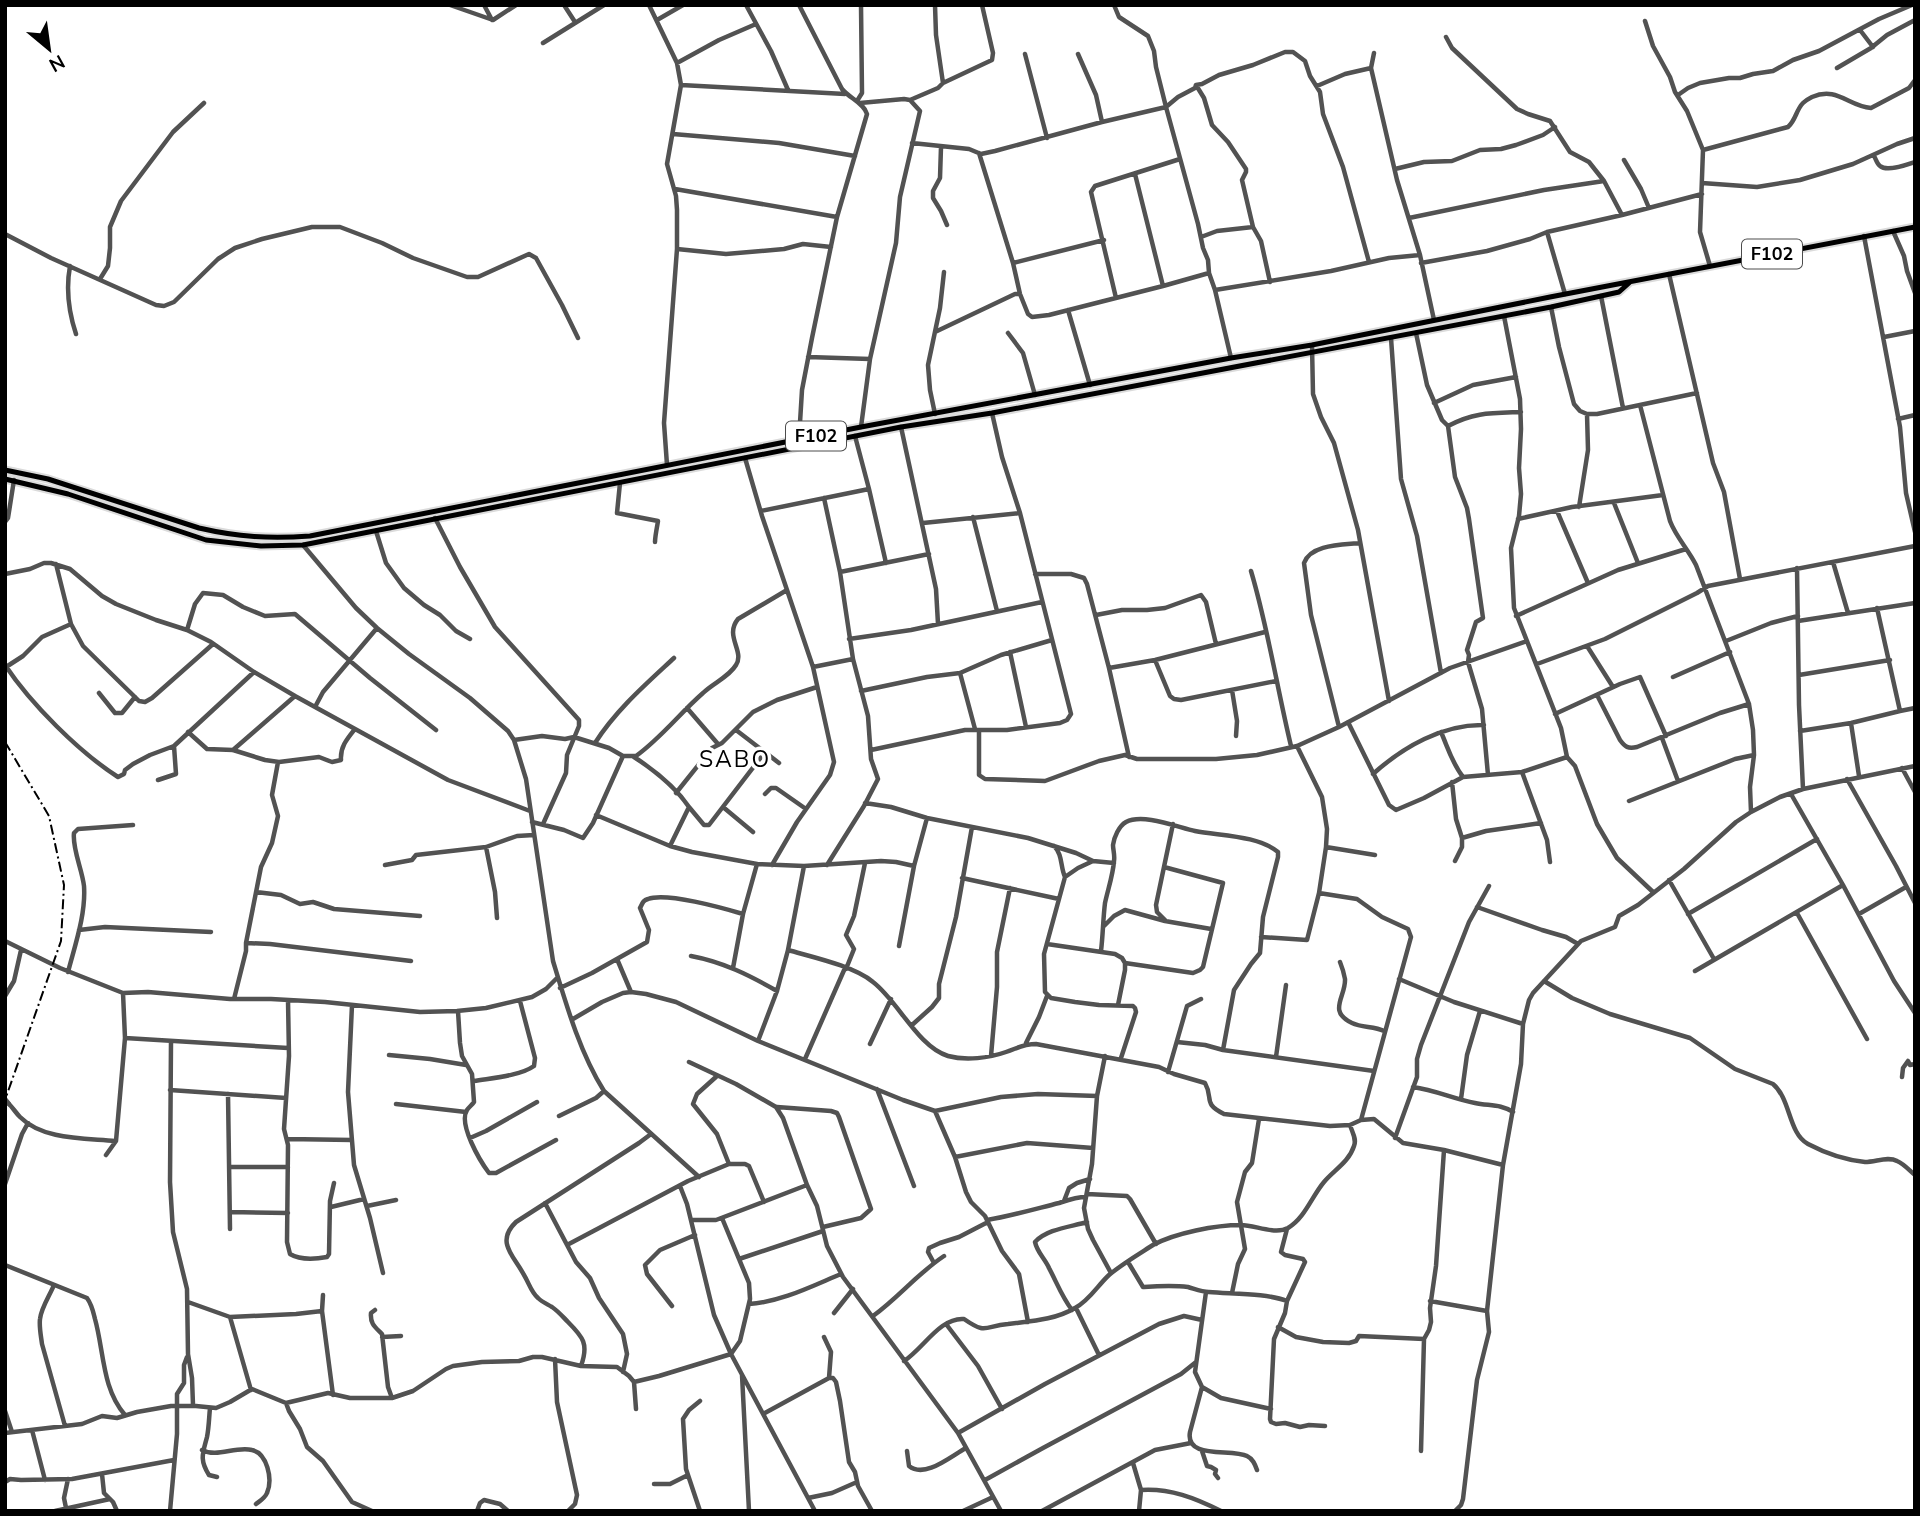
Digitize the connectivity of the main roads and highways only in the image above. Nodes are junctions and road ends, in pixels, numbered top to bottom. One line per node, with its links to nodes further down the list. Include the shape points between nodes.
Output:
1 (1915, 227): 2 (main road, F102)
2 (1629, 283): 3 (main road, F102, via 310,536 241,537 199,528); 4 (main road, F102, via 1619,292 1551,307 901,427 303,545 206,540 68,494)
3 (7, 470): 4 (main road)
4 (6, 479)

